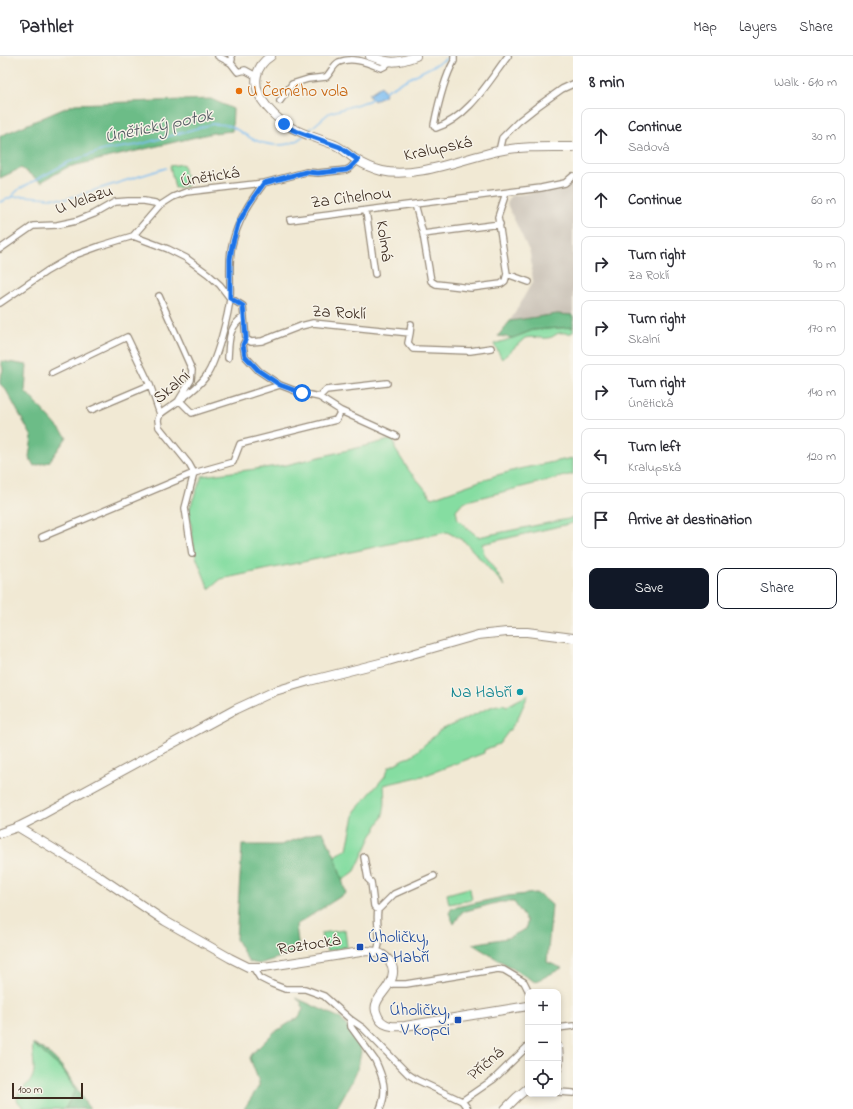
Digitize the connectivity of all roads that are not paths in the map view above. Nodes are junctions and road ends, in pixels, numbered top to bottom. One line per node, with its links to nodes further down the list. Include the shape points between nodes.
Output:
1 (218, 56): 9 (street)
2 (231, 56): 9 (street)
3 (271, 56): 10 (street)
4 (370, 56): 8 (street)
5 (416, 56): 8 (street, via 405,61)
6 (454, 56): 7 (street, via 434,125 436,128 453,120 468,107)
7 (508, 56)
8 (389, 62): 12 (street, via 381,68 361,59 342,60 326,77 292,84)
9 (231, 63): 10 (street, via 238,72 245,70)
10 (256, 76): 15 (street, Kralupská, via 257,91 279,120 293,130 340,147)
11 (573, 84): 14 (street, via 562,89 519,121 502,138)
12 (280, 101)
13 (573, 147): 14 (street, Kralupská)
14 (499, 151): 15 (street, Kralupská, via 401,173 382,171)
15 (358, 160): 17 (street, Únětická, via 346,170 306,172)
16 (573, 176): 18 (street, Za Cihelnou, via 565,183)
17 (264, 183): 20 (street, Únětická, via 186,192); 31 (street, Skalní, via 238,224 230,259)
18 (506, 194): 19 (street, Za Cihelnou); 23 (street, via 498,217)
19 (415, 204): 21 (street, Za Cihelnou); 24 (street, Za Cihelnou)
20 (159, 206): 25 (street, Únětická); 26 (street, U Velazu, via 155,203 115,202 76,221 33,226)
21 (366, 211): 22 (street, Za Cihelnou); 27 (street, Kolmá)
22 (290, 220)
23 (500, 224): 24 (street); 28 (street)
24 (423, 234): 28 (street, Za Cihelnou, via 429,276 436,284 471,288 501,284 506,281)
25 (132, 236): 31 (street, via 186,258 208,274); 32 (street, via 75,255)
26 (0, 249)
27 (375, 274)
28 (507, 274): 29 (street)
29 (529, 282)
30 (159, 296): 44 (street, via 192,370 191,380)
31 (230, 298): 33 (street, via 243,306); 44 (street, Skalní, via 220,344 208,374 190,393)
32 (0, 303)
33 (244, 317): 36 (street); 38 (street, via 233,327)
34 (411, 324): 35 (street)
35 (410, 333): 36 (street, Za Roklí, via 313,323 262,341 251,342); 37 (street, via 408,344 413,349)
36 (246, 338): 41 (street, via 243,345 245,356 259,371)
37 (491, 348)
38 (228, 358)
39 (52, 374): 42 (street, via 127,337)
40 (386, 383): 43 (street, via 326,390)
41 (280, 385): 43 (street); 44 (street, via 192,413)
42 (150, 386): 45 (street); 47 (street)
43 (319, 397): 46 (street)
44 (179, 400): 47 (street, Skalní)
45 (91, 410)
46 (341, 411): 48 (street); 49 (street, via 336,420 240,444 233,462)
47 (160, 414): 49 (street, Skalní, via 159,427)
48 (396, 436)
49 (194, 473): 50 (street); 51 (street, via 185,508)
50 (42, 537)
51 (192, 554)
52 (573, 638): 53 (street, via 527,632 478,635 275,692 236,709)
53 (18, 827): 54 (street); 59 (street, Roztocká, via 165,920 230,958 248,967)
54 (0, 834)
55 (364, 857): 57 (street, via 374,906)
56 (434, 876): 57 (street, via 394,894)
57 (378, 910): 58 (street, via 380,944)
58 (377, 952): 59 (street, Roztocká, via 361,952 264,968); 60 (street, via 385,956 391,964 393,974)
59 (254, 967): 63 (street, via 260,978 272,984 285,989 305,989 324,996)
60 (390, 984): 61 (street, via 406,984 498,969 524,982); 62 (street, via 378,999 376,1008 381,1021 394,1027)
61 (528, 989)
62 (525, 1006)
63 (350, 1019): 70 (street, via 363,1028 408,1074); 71 (street, via 351,1026 378,1066 385,1091)
64 (573, 1026): 65 (street)
65 (561, 1028)
66 (525, 1049): 70 (street, Příčná, via 490,1083)
67 (525, 1090): 73 (street)
68 (561, 1092): 69 (street)
69 (573, 1093)
70 (462, 1101): 72 (street)
71 (380, 1109)
72 (468, 1109)
73 (505, 1109)

